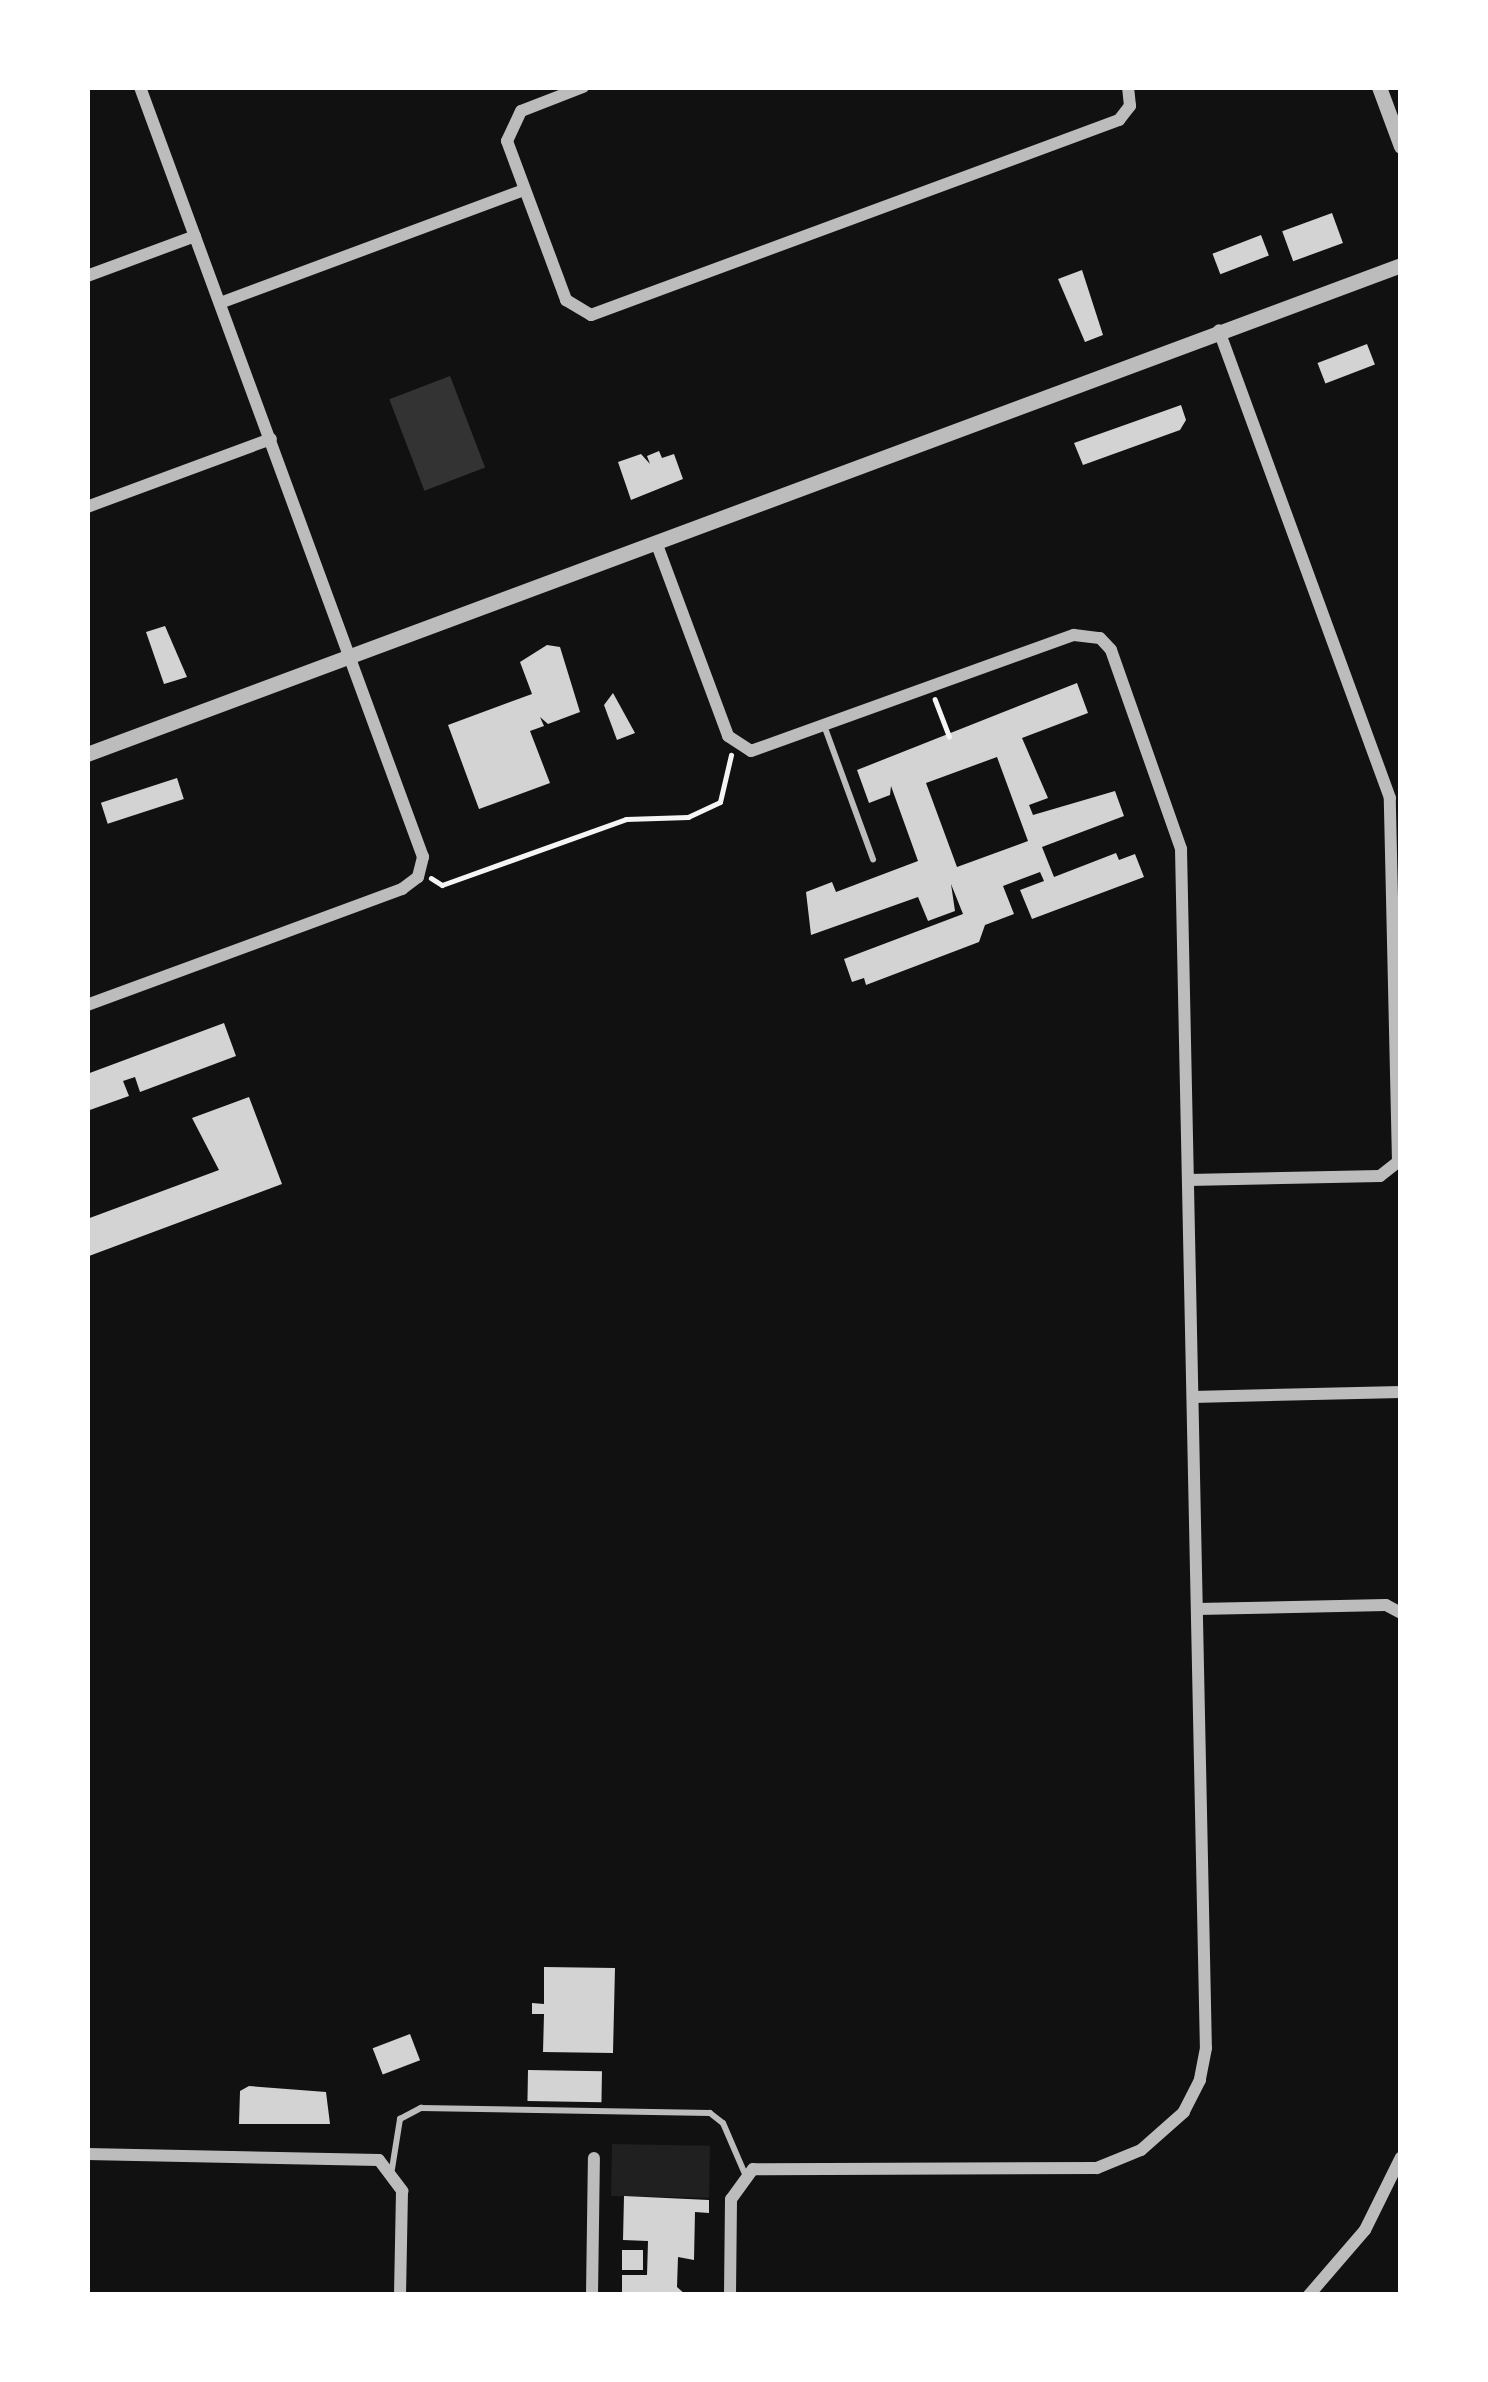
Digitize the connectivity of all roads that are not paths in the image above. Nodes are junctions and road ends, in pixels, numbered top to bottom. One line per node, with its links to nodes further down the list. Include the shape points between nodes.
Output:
1 (140, 87): 7 (street)
2 (583, 87): 6 (street, via 520,111 510,124 507,141)
3 (1128, 87): 6 (street, via 1130,106 1119,120 599,315 566,300)
4 (1379, 87): 5 (street)
5 (1401, 146)
6 (524, 190): 10 (street)
7 (195, 236): 9 (street); 10 (street)
8 (1401, 265): 11 (street)
9 (87, 276)
10 (220, 303): 12 (street)
11 (1219, 330): 14 (street); 20 (street, via 1390,798 1398,1162 1380,1176)
12 (271, 439): 13 (street); 15 (street)
13 (87, 507)
14 (656, 542): 15 (street); 16 (street, via 735,744 760,751)
15 (351, 655): 17 (street); 19 (street, via 422,850 421,872 402,889)
16 (825, 728): 18 (lane); 20 (street, via 1074,634 1100,638 1112,650 1180,840)
17 (87, 754)
18 (873, 859)
19 (87, 1005)
20 (1188, 1180): 22 (street)
21 (1401, 1392): 22 (street)
22 (1193, 1396): 23 (street)
23 (1197, 1609): 24 (street, via 1386,1605); 29 (street, via 1206,2048 1184,2112 1129,2156 1077,2171 770,2166)
24 (1401, 1613)
25 (87, 2154): 28 (street, via 372,2158)
26 (1401, 2157): 33 (street, via 1365,2230)
27 (594, 2158): 31 (street)
28 (392, 2169): 29 (lane, via 396,2127 422,2108 710,2113 723,2123); 30 (street, via 402,2191)
29 (746, 2174): 32 (street, via 731,2199)
30 (400, 2295)
31 (592, 2295)
32 (730, 2295)
33 (1309, 2295)

